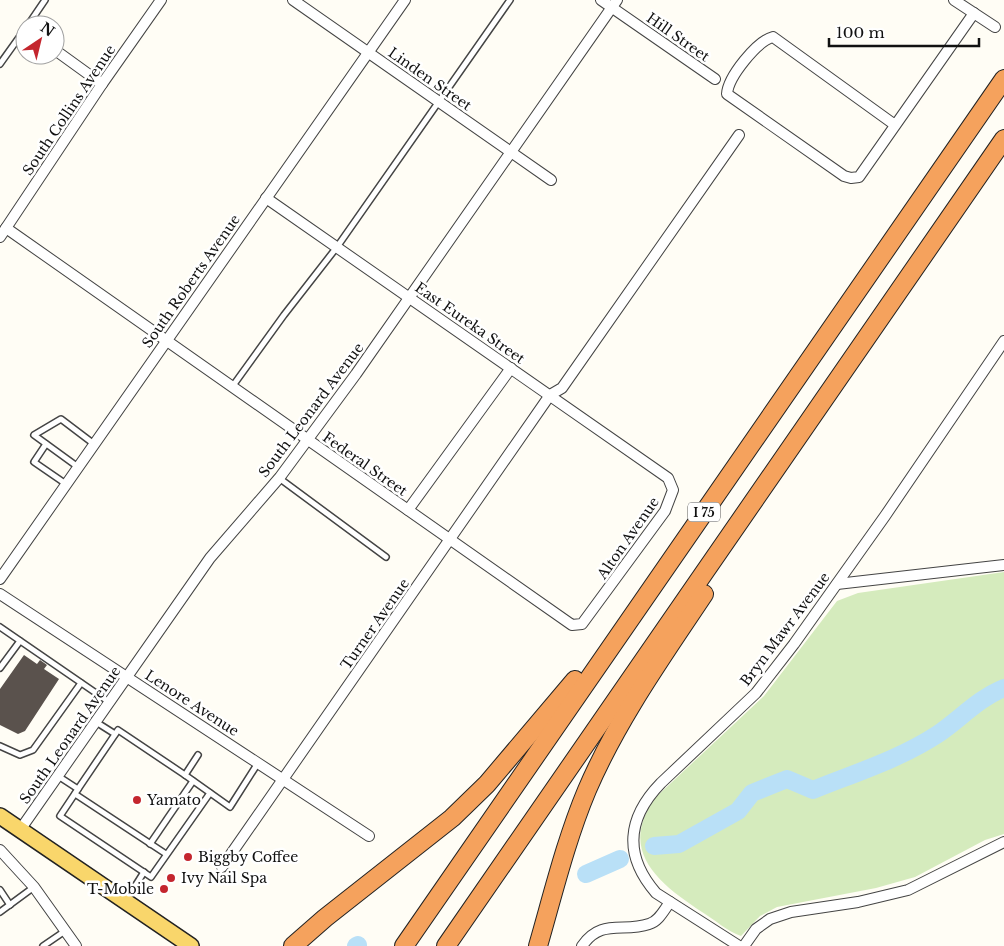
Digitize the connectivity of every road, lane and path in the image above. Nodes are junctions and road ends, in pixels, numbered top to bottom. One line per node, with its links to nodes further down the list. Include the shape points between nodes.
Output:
1 (46, 0): 10 (lane)
2 (162, 0): 18 (street, South Collins Avenue)
3 (293, 0): 13 (street, Linden Street)
4 (405, 0): 13 (street, South Roberts Avenue)
5 (510, 0): 19 (lane)
6 (601, 0): 8 (street, Hill Street)
7 (954, 0): 9 (street)
8 (614, 4): 16 (street, Hill Street); 23 (street, South Leonard Avenue)
9 (974, 13): 11 (street); 20 (street)
10 (35, 15)
11 (995, 27)
12 (15, 43): 15 (lane)
13 (368, 52): 19 (street, Linden Street); 26 (street, South Roberts Avenue)
14 (65, 57): 18 (street)
15 (0, 64)
16 (715, 79)
17 (1004, 79): 38 (highway, I 75)
18 (102, 84): 27 (street, South Collins Avenue)
19 (439, 102): 23 (street, Linden Street); 28 (lane)
20 (895, 125): 20 (street, via 859,177 851,178 728,94 728,86 757,47 773,37)
21 (739, 135): 34 (street, Turner Avenue, via 562,388)
22 (1004, 139): 25 (highway, I 75)
23 (510, 152): 24 (street, Linden Street); 29 (street, South Leonard Avenue)
24 (550, 180)
25 (963, 197): 89 (highway, I 75); 90 (highway, via 963,205 621,722 578,814)
26 (266, 198): 28 (street, East Eureka Street); 30 (street, South Roberts Avenue)
27 (3, 233): 30 (street, Federal Street)
28 (337, 247): 29 (street, East Eureka Street); 33 (lane)
29 (409, 297): 32 (street, East Eureka Street); 35 (street, South Leonard Avenue)
30 (166, 341): 33 (street, Federal Street); 37 (street, South Roberts Avenue)
31 (1004, 341): 48 (street, Bryn Mawr Avenue)
32 (510, 368): 34 (street, East Eureka Street); 43 (street)
33 (232, 387): 35 (street, Federal Street)
34 (550, 396): 40 (street, East Eureka Street); 44 (street, Turner Avenue)
35 (307, 439): 41 (street, South Leonard Avenue); 43 (street, Federal Street)
36 (46, 444): 37 (lane, via 34,435 60,420); 39 (lane); 42 (lane, via 34,462)
37 (94, 444): 39 (street, South Roberts Avenue)
38 (743, 456): 87 (highway, via 709,491 576,679 487,784 452,818); 88 (highway, I 75)
39 (78, 467): 42 (street, South Roberts Avenue)
40 (658, 470): 50 (street, Alton Avenue, via 671,484 670,501)
41 (279, 478): 45 (lane); 54 (street, South Leonard Avenue, via 210,558)
42 (66, 484): 47 (street, South Roberts Avenue)
43 (408, 510): 44 (street, Federal Street)
44 (450, 540): 50 (street, Federal Street, via 572,625 577,626); 64 (street, Turner Avenue)
45 (386, 557)
46 (1004, 565): 48 (street)
47 (0, 579)
48 (837, 584): 80 (street, Bryn Mawr Avenue, via 756,693 661,783 639,811 633,828 638,864 646,881)
49 (0, 594): 54 (street, Lenore Avenue)
50 (587, 620)
51 (0, 628): 52 (lane)
52 (20, 641): 53 (lane); 55 (lane)
53 (0, 668)
54 (126, 677): 56 (street, South Leonard Avenue); 61 (street, Lenore Avenue)
55 (81, 683): 56 (lane); 59 (lane, via 32,750 20,755)
56 (109, 703): 57 (street, South Leonard Avenue)
57 (96, 722): 58 (lane); 63 (street, South Leonard Avenue)
58 (114, 734): 62 (lane, via 118,730); 66 (lane)
59 (0, 746)
60 (198, 755): 62 (lane)
61 (258, 763): 64 (street, Lenore Avenue); 67 (lane, via 230,807)
62 (185, 775): 65 (lane)
63 (58, 776): 66 (lane); 69 (street, South Leonard Avenue)
64 (283, 779): 70 (street, Lenore Avenue); 75 (street, Turner Avenue)
65 (193, 781): 67 (lane); 72 (lane)
66 (77, 792): 72 (lane); 76 (lane, via 60,816)
67 (210, 793): 74 (lane)
68 (2, 820): 69 (main road)
69 (20, 830): 79 (main road)
70 (369, 836)
71 (1004, 842): 93 (street, via 908,890 858,902 791,912 770,919 756,929)
72 (150, 844): 74 (lane)
73 (0, 850): 77 (street)
74 (166, 854): 76 (lane, via 151,877)
75 (222, 867)
76 (144, 872): 79 (lane)
77 (34, 887): 81 (lane); 83 (street)
78 (0, 890): 81 (lane)
79 (125, 902): 86 (main road)
80 (670, 902): 91 (street, via 649,924 602,929 590,935); 92 (street, Bryn Mawr Avenue)
81 (10, 905): 82 (lane)
82 (0, 912)
83 (65, 931): 84 (lane); 85 (street)
84 (43, 946)
85 (76, 946)
86 (191, 946)
87 (293, 946)
88 (404, 946)
89 (446, 946)
90 (538, 946)
91 (582, 946)
92 (739, 946)
93 (744, 946)

